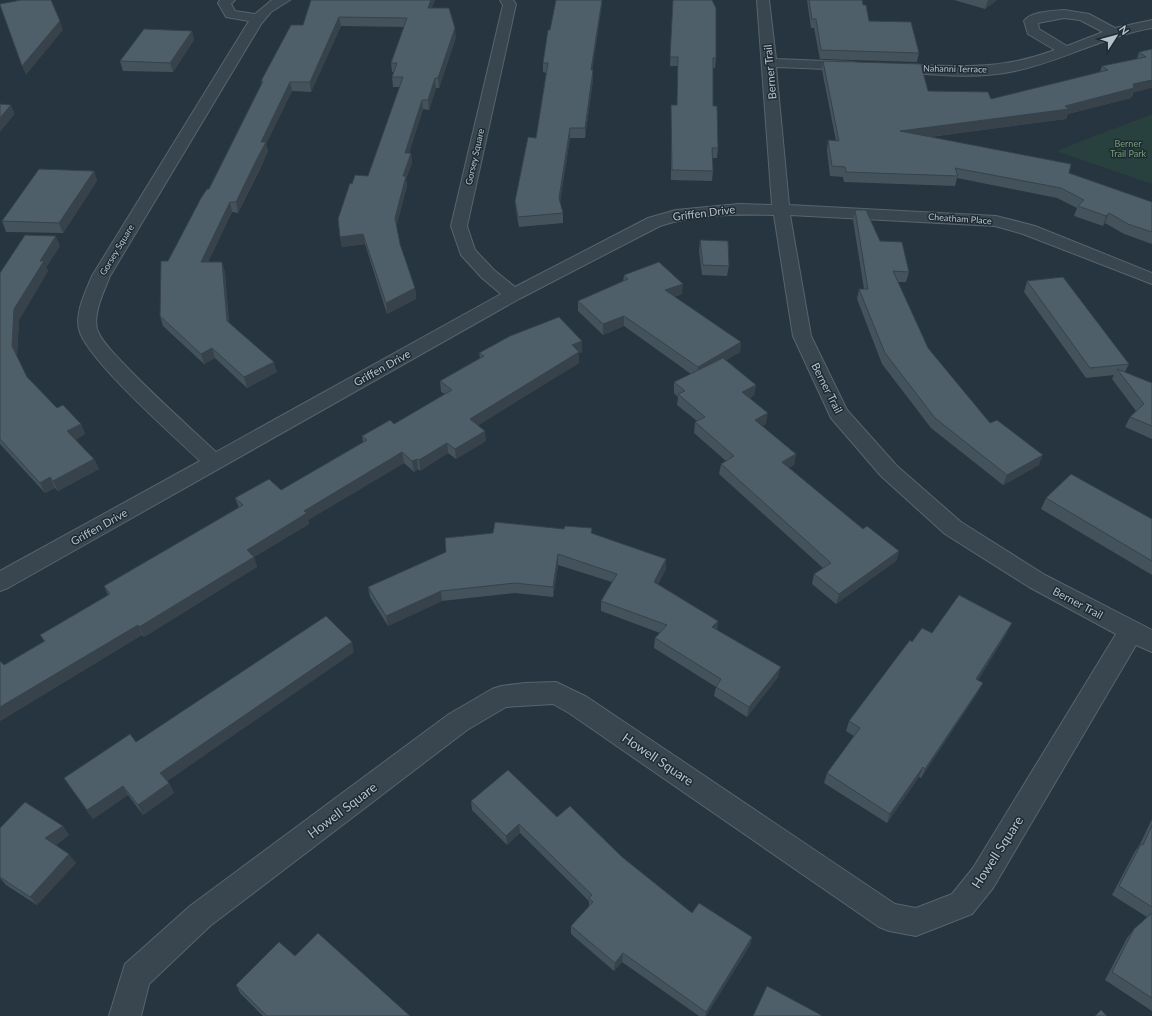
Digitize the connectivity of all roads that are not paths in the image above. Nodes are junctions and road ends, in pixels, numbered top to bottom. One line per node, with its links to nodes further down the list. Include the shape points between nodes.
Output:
1 (229, 0): 5 (street, via 224,2 231,14)
2 (284, 0): 5 (street, Gorsey Square, via 276,2)
3 (506, 0): 12 (street, Gorsey Square, via 510,4 459,226 467,251)
4 (762, 0): 9 (street, Berner Trail)
5 (256, 18): 13 (street, Gorsey Square, via 248,36 101,276 89,316 88,330 105,356)
6 (1152, 24): 7 (street, Nahanni Terrace)
7 (1114, 34): 8 (street, Nahanni Terrace); 8 (street, via 1103,24 1090,18 1066,13 1046,15 1031,21 1033,31)
8 (1066, 51): 9 (street, Nahanni Terrace, via 1014,67 995,70)
9 (770, 63): 10 (street, Berner Trail)
10 (781, 210): 11 (street, Cheatham Place, via 996,221 1029,230); 12 (street, Griffen Drive, via 739,209 676,215 631,233); 15 (street, Berner Trail, via 802,336 838,413 889,471 953,528 1037,581)
11 (1152, 279)
12 (513, 295): 13 (street, Griffen Drive)
13 (214, 462): 14 (street, Griffen Drive)
14 (0, 582)
15 (1141, 636): 16 (street, Howell Square, via 982,878 962,904 916,922 889,917 578,705 556,693 501,697 458,722 200,916 136,975)
16 (125, 1016)

